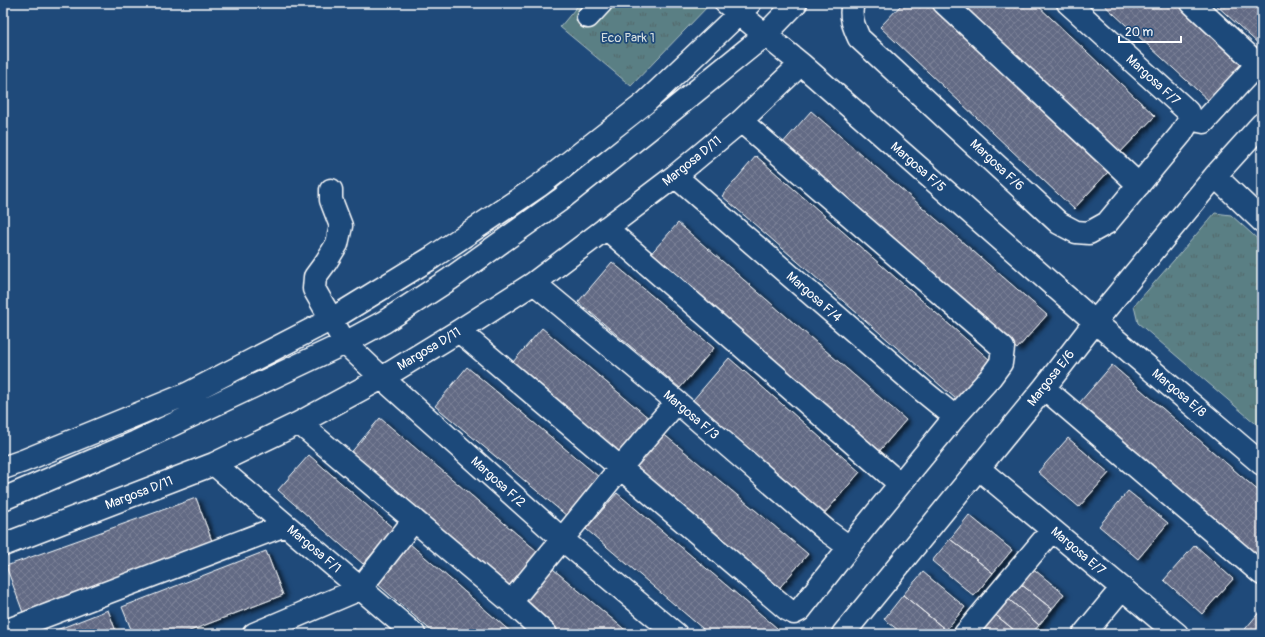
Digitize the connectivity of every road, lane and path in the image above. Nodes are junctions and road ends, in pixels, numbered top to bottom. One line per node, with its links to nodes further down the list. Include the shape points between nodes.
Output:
1 (796, 3): 7 (street)
2 (853, 3): 14 (street, Margosa F/6, via 853,26 859,38 1059,223 1076,232 1089,233 1107,223)
3 (944, 3): 14 (street)
4 (1068, 3): 9 (street, Margosa F/7, via 1183,107 1188,112)
5 (1192, 3): 9 (street, via 1250,57 1253,64 1251,71 1204,122)
6 (738, 7): 7 (street, Margosa F/5); 19 (street, via 645,103 540,185 434,258)
7 (765, 35): 8 (street, Margosa F/5); 22 (street, via 560,200 450,279 384,322)
8 (801, 64): 10 (street, Margosa D/11); 20 (street, Margosa F/5)
9 (1190, 120): 14 (street, via 1182,134)
10 (741, 121): 12 (street, Margosa D/11); 26 (street, via 1003,348 1001,363)
11 (1262, 124): 13 (street, Margosa E/6)
12 (675, 176): 17 (street, Margosa D/11); 26 (street, Margosa F/4)
13 (1214, 176): 16 (street); 20 (street, Margosa E/6)
14 (1139, 185)
15 (331, 190): 19 (street, Margosa F/2, via 331,200 341,226 337,244 314,277 314,289)
16 (1262, 221)
17 (606, 228): 18 (street, Margosa D/11); 33 (street)
18 (534, 282): 21 (street, Margosa D/11); 25 (street, Margosa F/3)
19 (332, 319): 22 (street, Margosa F/2); 30 (street, via 186,394)
20 (1095, 322): 24 (street, Margosa E/6); 29 (street, Margosa E/8)
21 (459, 331): 23 (street, Margosa D/11); 31 (street)
22 (345, 343): 23 (street, Margosa F/2); 34 (street, via 136,442)
23 (382, 378): 27 (street, Margosa D/11); 38 (street, Margosa F/2)
24 (1044, 388): 32 (street, Margosa E/6); 41 (street)
25 (677, 402): 31 (street); 40 (street, Margosa F/3)
26 (955, 417): 33 (street)
27 (299, 423): 28 (street, Margosa D/11); 35 (street)
28 (214, 464): 36 (street, Margosa F/1); 39 (street, Margosa D/11)
29 (1262, 464)
30 (3, 468)
31 (620, 468): 38 (street); 40 (street, via 794,613 800,610)
32 (978, 468): 37 (street, Margosa E/7); 50 (street, Margosa E/6)
33 (900, 484): 40 (street)
34 (3, 499)
35 (414, 520): 43 (street); 44 (street)
36 (285, 525): 43 (street, Margosa F/1); 45 (street)
37 (1052, 530): 42 (street, Margosa E/7); 51 (street)
38 (563, 540): 44 (street); 49 (street, Margosa F/2)
39 (3, 545)
40 (848, 547)
41 (1262, 574)
42 (1122, 588): 52 (street); 53 (street, Margosa E/7)
43 (360, 589): 46 (street); 47 (street, Margosa F/1)
44 (511, 602): 48 (street)
45 (3, 632)
46 (254, 634)
47 (414, 634)
48 (546, 634)
49 (676, 634)
50 (843, 634)
51 (965, 634)
52 (1084, 634)
53 (1177, 634)

